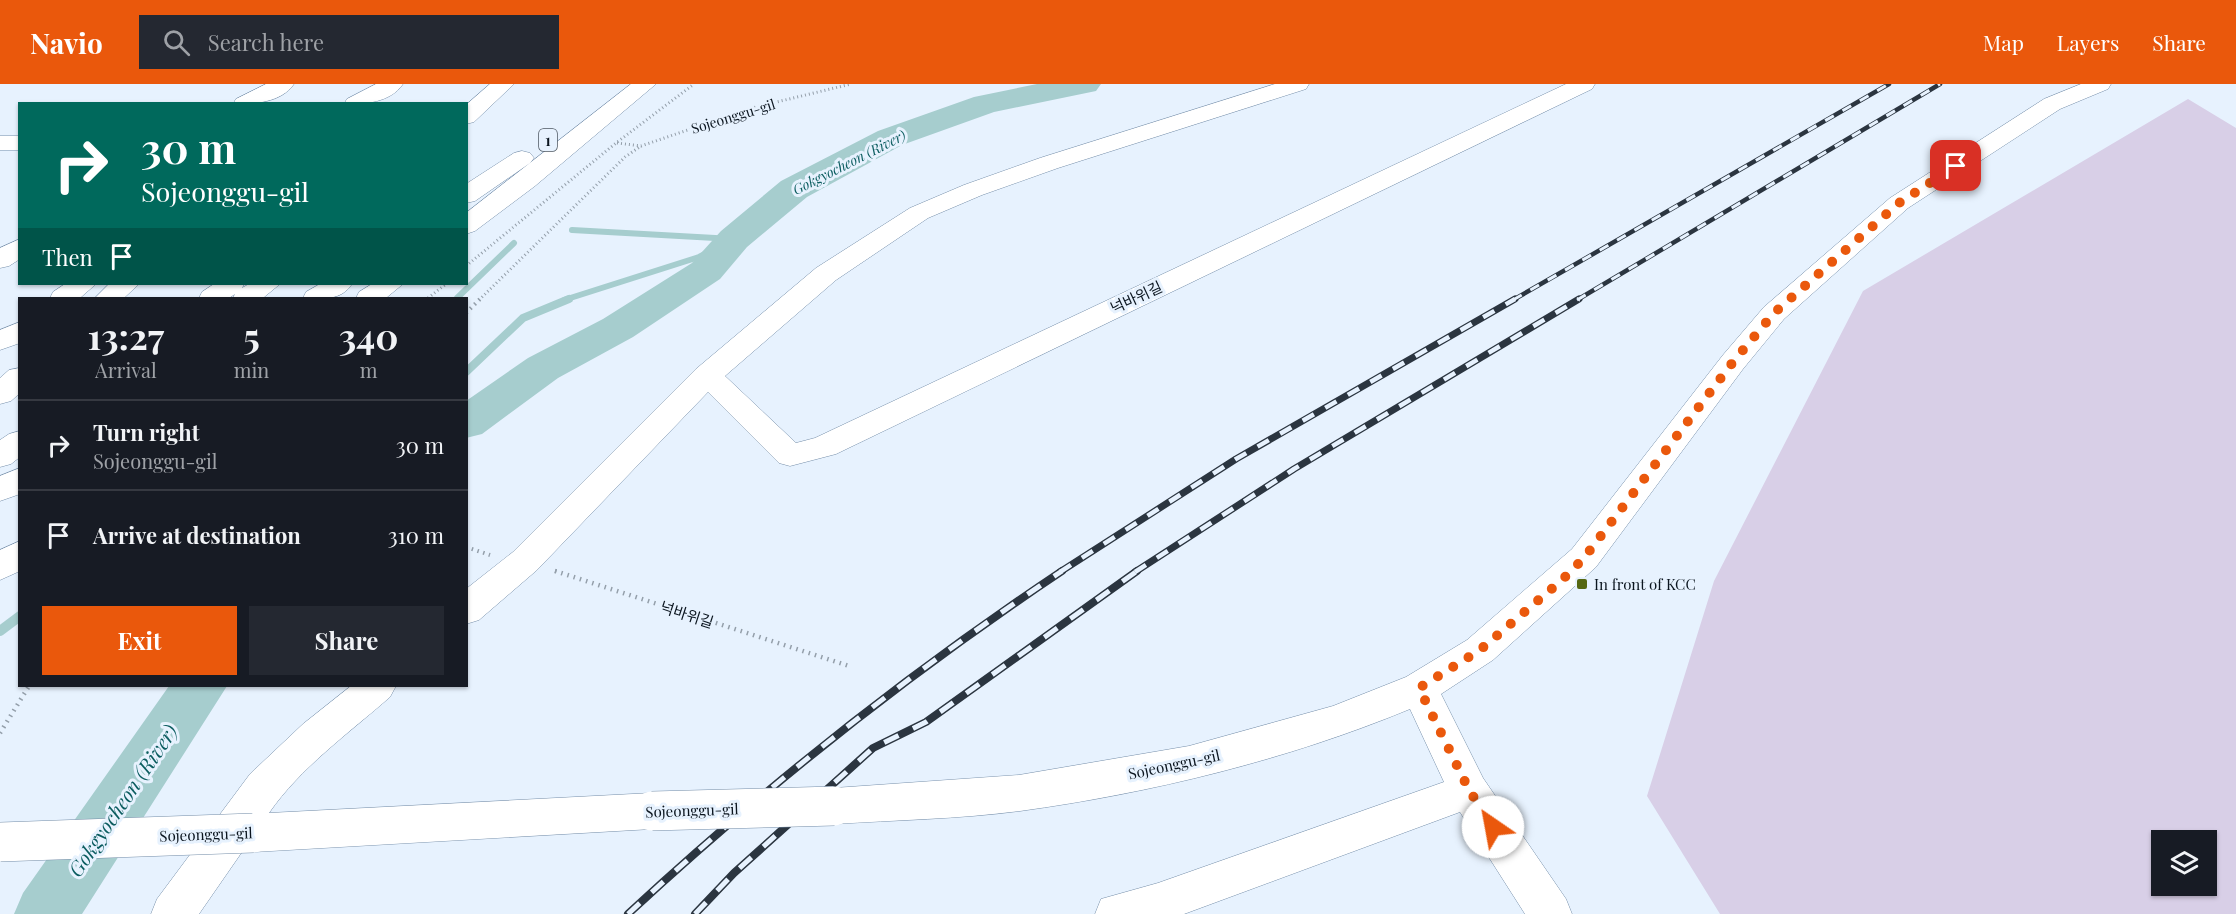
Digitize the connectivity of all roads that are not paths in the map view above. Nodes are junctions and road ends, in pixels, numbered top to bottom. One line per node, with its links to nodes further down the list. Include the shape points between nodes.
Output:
1 (283, 84): 10 (main road)
2 (475, 84): 13 (main road)
3 (503, 84): 14 (main road)
4 (630, 84): 17 (main road, 1)
5 (645, 84): 18 (main road)
6 (1299, 84): 35 (main road, via 1049,163 919,213 826,274)
7 (1584, 84): 35 (main road, 넉바위길, via 825,446 790,455)
8 (2100, 84): 48 (main road, Sojeonggu-gil, via 2052,104 1899,203 1774,313 1584,558 1480,650)
9 (390, 85): 11 (main road); 12 (main road)
10 (248, 102)
11 (354, 102)
12 (360, 102)
13 (455, 102)
14 (468, 115)
15 (0, 143): 16 (main road)
16 (18, 143)
17 (468, 195)
18 (468, 224)
19 (18, 248): 20 (main road)
20 (0, 260)
21 (81, 285): 27 (main road)
22 (124, 285): 28 (main road)
23 (230, 285): 29 (main road)
24 (265, 285): 30 (main road)
25 (336, 285): 31 (main road)
26 (388, 285): 32 (main road)
27 (64, 297)
28 (109, 297)
29 (213, 297)
30 (247, 297)
31 (318, 297)
32 (370, 297)
33 (18, 332): 34 (main road)
34 (0, 341)
35 (706, 376): 46 (main road, via 525,561)
36 (18, 379): 37 (main road)
37 (0, 394)
38 (18, 442): 39 (main road)
39 (0, 456)
40 (18, 466): 41 (main road)
41 (0, 480)
42 (18, 480): 43 (main road)
43 (0, 490)
44 (18, 555): 45 (main road)
45 (0, 567)
46 (468, 608)
47 (376, 687): 51 (main road, via 264,787)
48 (1419, 688): 49 (main road); 50 (main road, Sojeonggu-gil, bridge, via 1339,721 1190,763 1019,793 834,806)
49 (1469, 790): 52 (main road, via 1158,903); 53 (main road)
50 (0, 842)
51 (173, 914)
52 (1117, 914)
53 (1550, 914)

